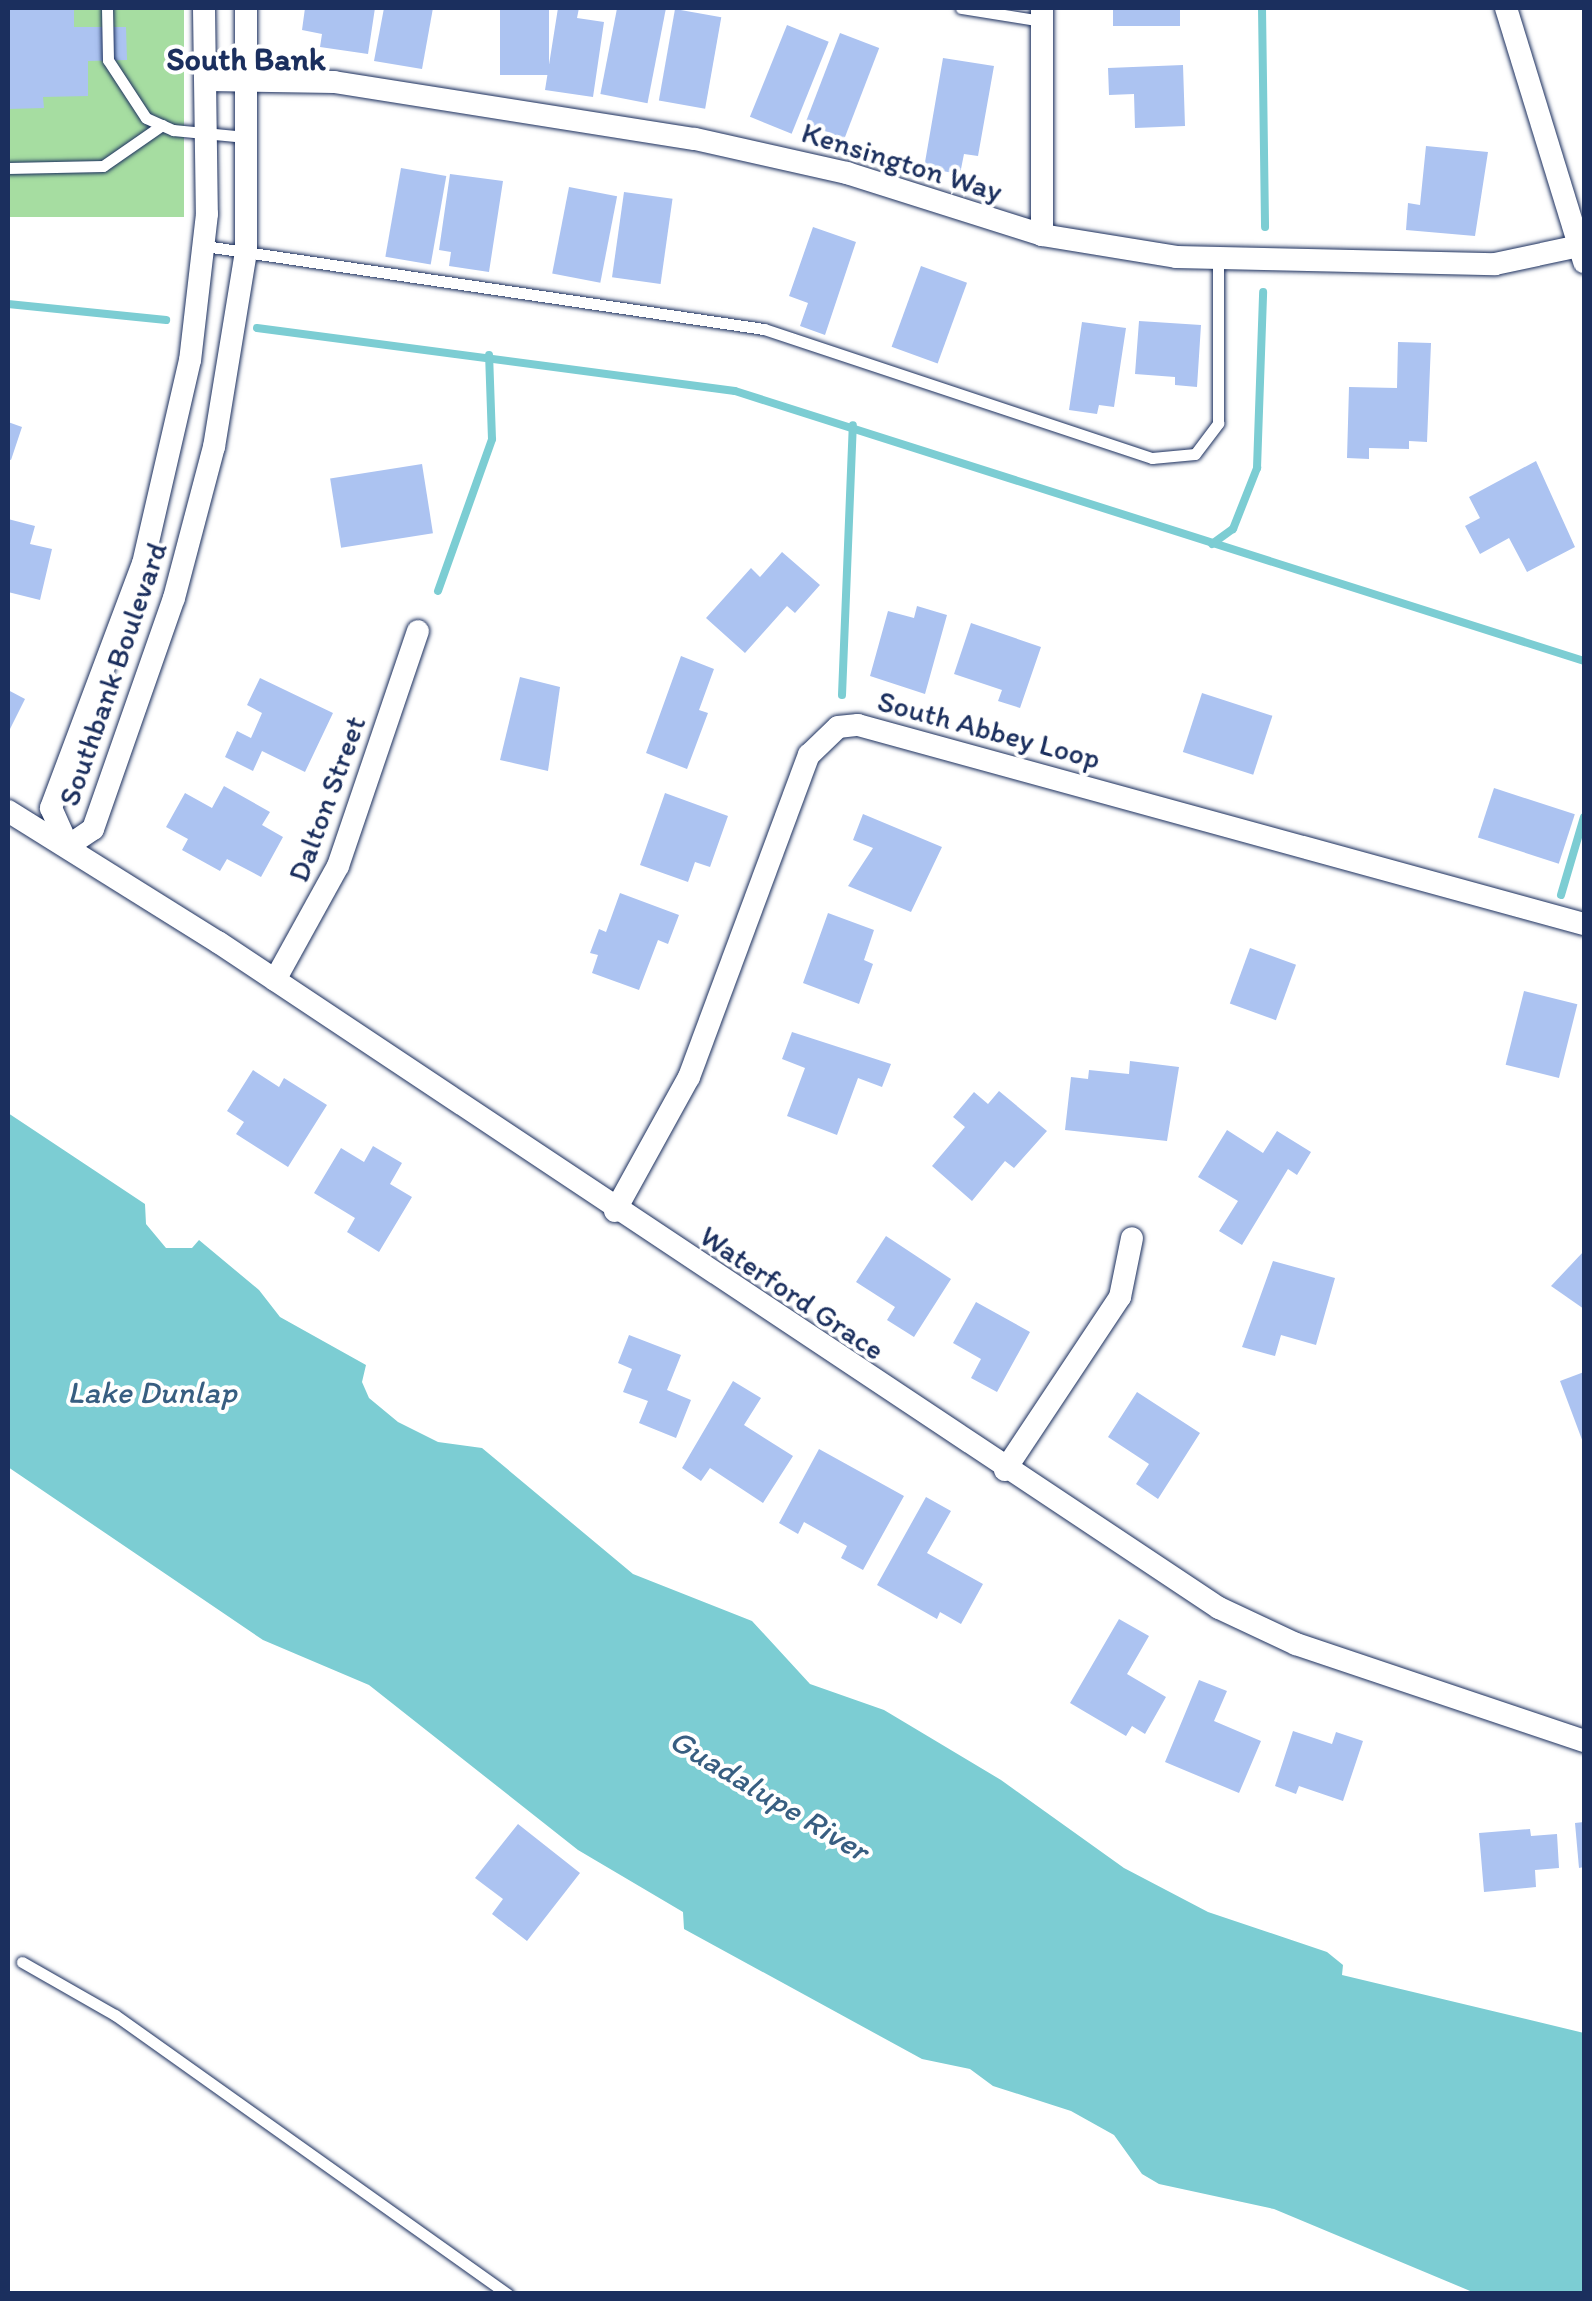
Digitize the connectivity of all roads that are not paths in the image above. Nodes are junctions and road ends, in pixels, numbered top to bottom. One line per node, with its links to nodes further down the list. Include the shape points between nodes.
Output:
1 (106, 8): 9 (lane, via 112,70 127,98)
2 (204, 8): 8 (street, Southbank Boulevard)
3 (246, 8): 7 (street, Southbank Boulevard)
4 (961, 8): 6 (lane)
5 (1506, 8): 16 (street)
6 (1042, 14): 13 (street)
7 (249, 79): 8 (street, Kensington Way); 11 (street, Southbank Boulevard); 13 (street, Kensington Way, via 334,82 750,150)
8 (208, 80): 10 (street, Southbank Boulevard)
9 (162, 125): 10 (lane); 12 (lane, via 103,166)
10 (210, 136): 11 (lane); 14 (street, Southbank Boulevard)
11 (249, 136): 15 (street, Southbank Boulevard)
12 (8, 168)
13 (1042, 235): 17 (street, Kensington Way)
14 (205, 246): 15 (lane); 20 (street, Southbank Boulevard, via 190,360 158,511 122,629 52,808)
15 (246, 252): 17 (lane, via 764,329 1164,458 1195,454 1218,423); 20 (street, Southbank Boulevard, via 214,447 174,598 93,828)
16 (1582, 254): 17 (street, Kensington Way, via 1495,264)
17 (1218, 260)
18 (418, 631): 22 (street, Dalton Street, via 338,866)
19 (8, 812): 20 (street, Waterford Grace)
20 (68, 846): 22 (street, Waterford Grace)
21 (1584, 924): 23 (street, South Abbey Loop, via 858,726 838,727 809,755 689,1077)
22 (275, 980): 23 (street, Waterford Grace)
23 (615, 1211): 25 (street, Waterford Grace)
24 (1132, 1238): 25 (street, via 1120,1297)
25 (1005, 1470): 26 (street, Waterford Grace, via 1259,1628)
26 (1584, 1741)
27 (22, 1962): 28 (lane, via 115,2015)
28 (508, 2294)

